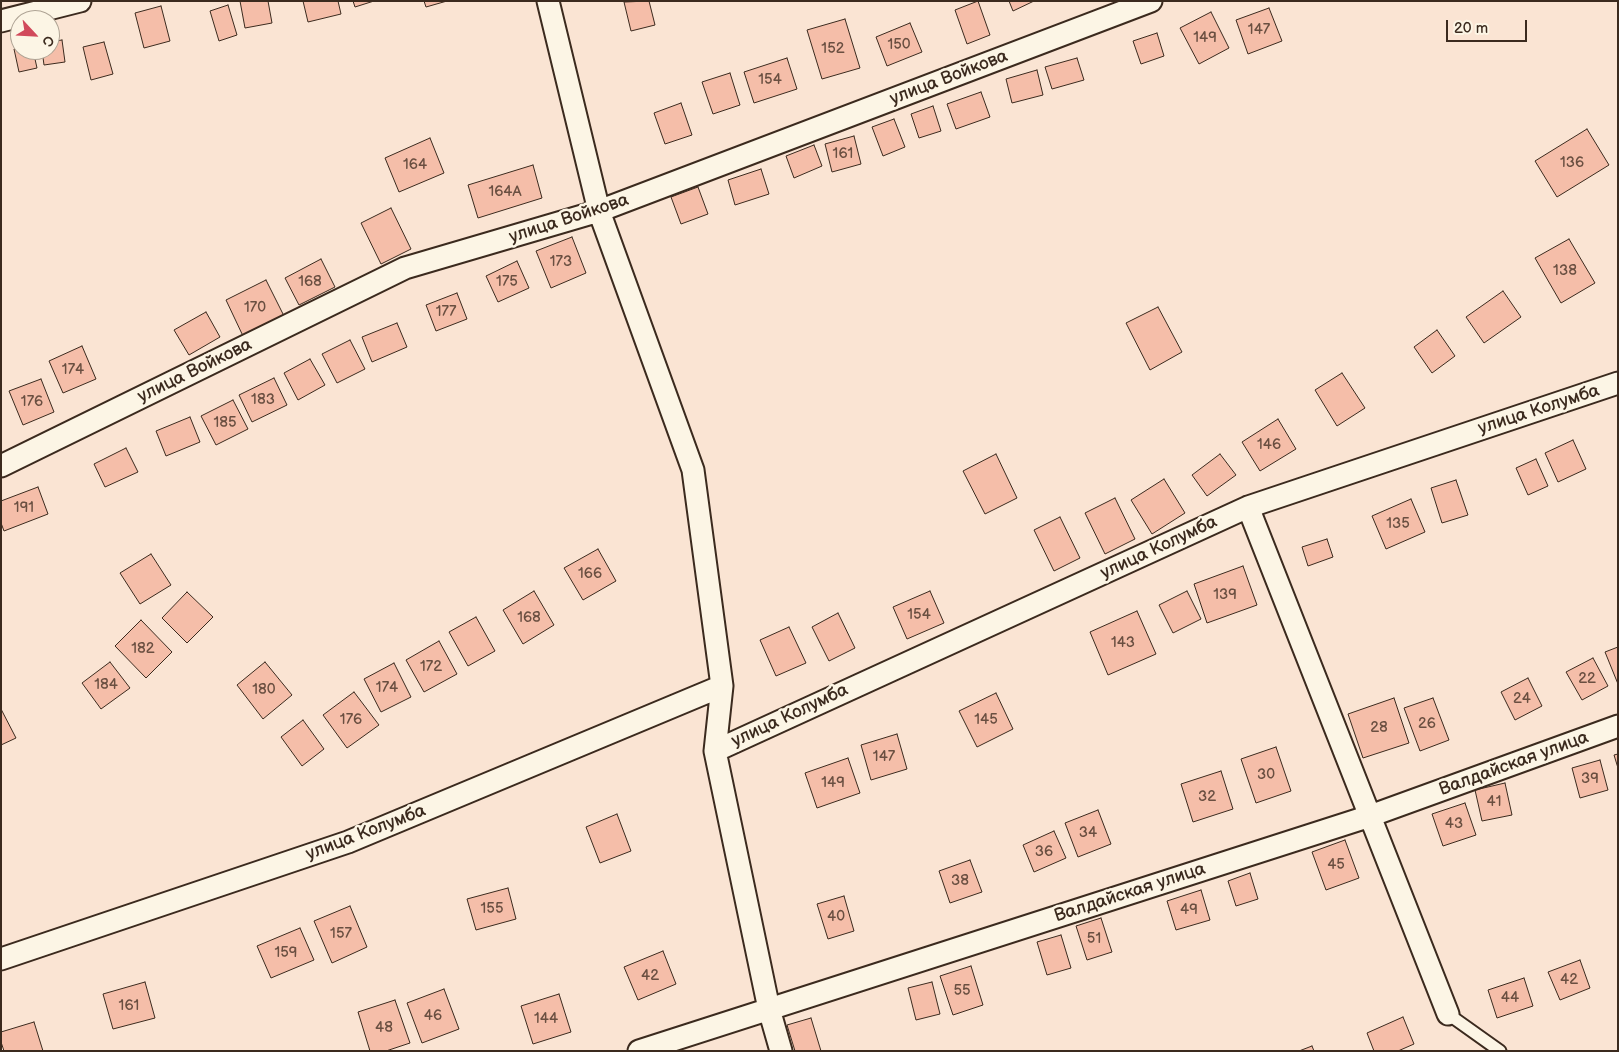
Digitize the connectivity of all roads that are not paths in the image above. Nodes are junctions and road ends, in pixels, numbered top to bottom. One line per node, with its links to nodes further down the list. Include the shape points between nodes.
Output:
1 (80, 1): 4 (street)
2 (548, 1): 5 (street)
3 (1151, 1): 5 (street, улица Войкова)
4 (1, 21)
5 (599, 211): 7 (street, улица Войкова, via 405,268); 9 (street, via 693,470)
6 (1618, 384): 8 (street, улица Колумба)
7 (1, 466)
8 (1248, 507): 11 (street, улица Колумба); 12 (street)
9 (722, 686): 11 (street); 13 (street, улица Колумба, via 348,842)
10 (1618, 726): 12 (street, Валдайская улица)
11 (714, 751): 14 (street)
12 (1370, 816): 14 (street, Валдайская улица); 15 (street)
13 (1, 959)
14 (769, 1009): 16 (street, Валдайская улица); 17 (street)
15 (1448, 1014): 18 (lane)
16 (639, 1051)
17 (781, 1051)
18 (1500, 1051)

